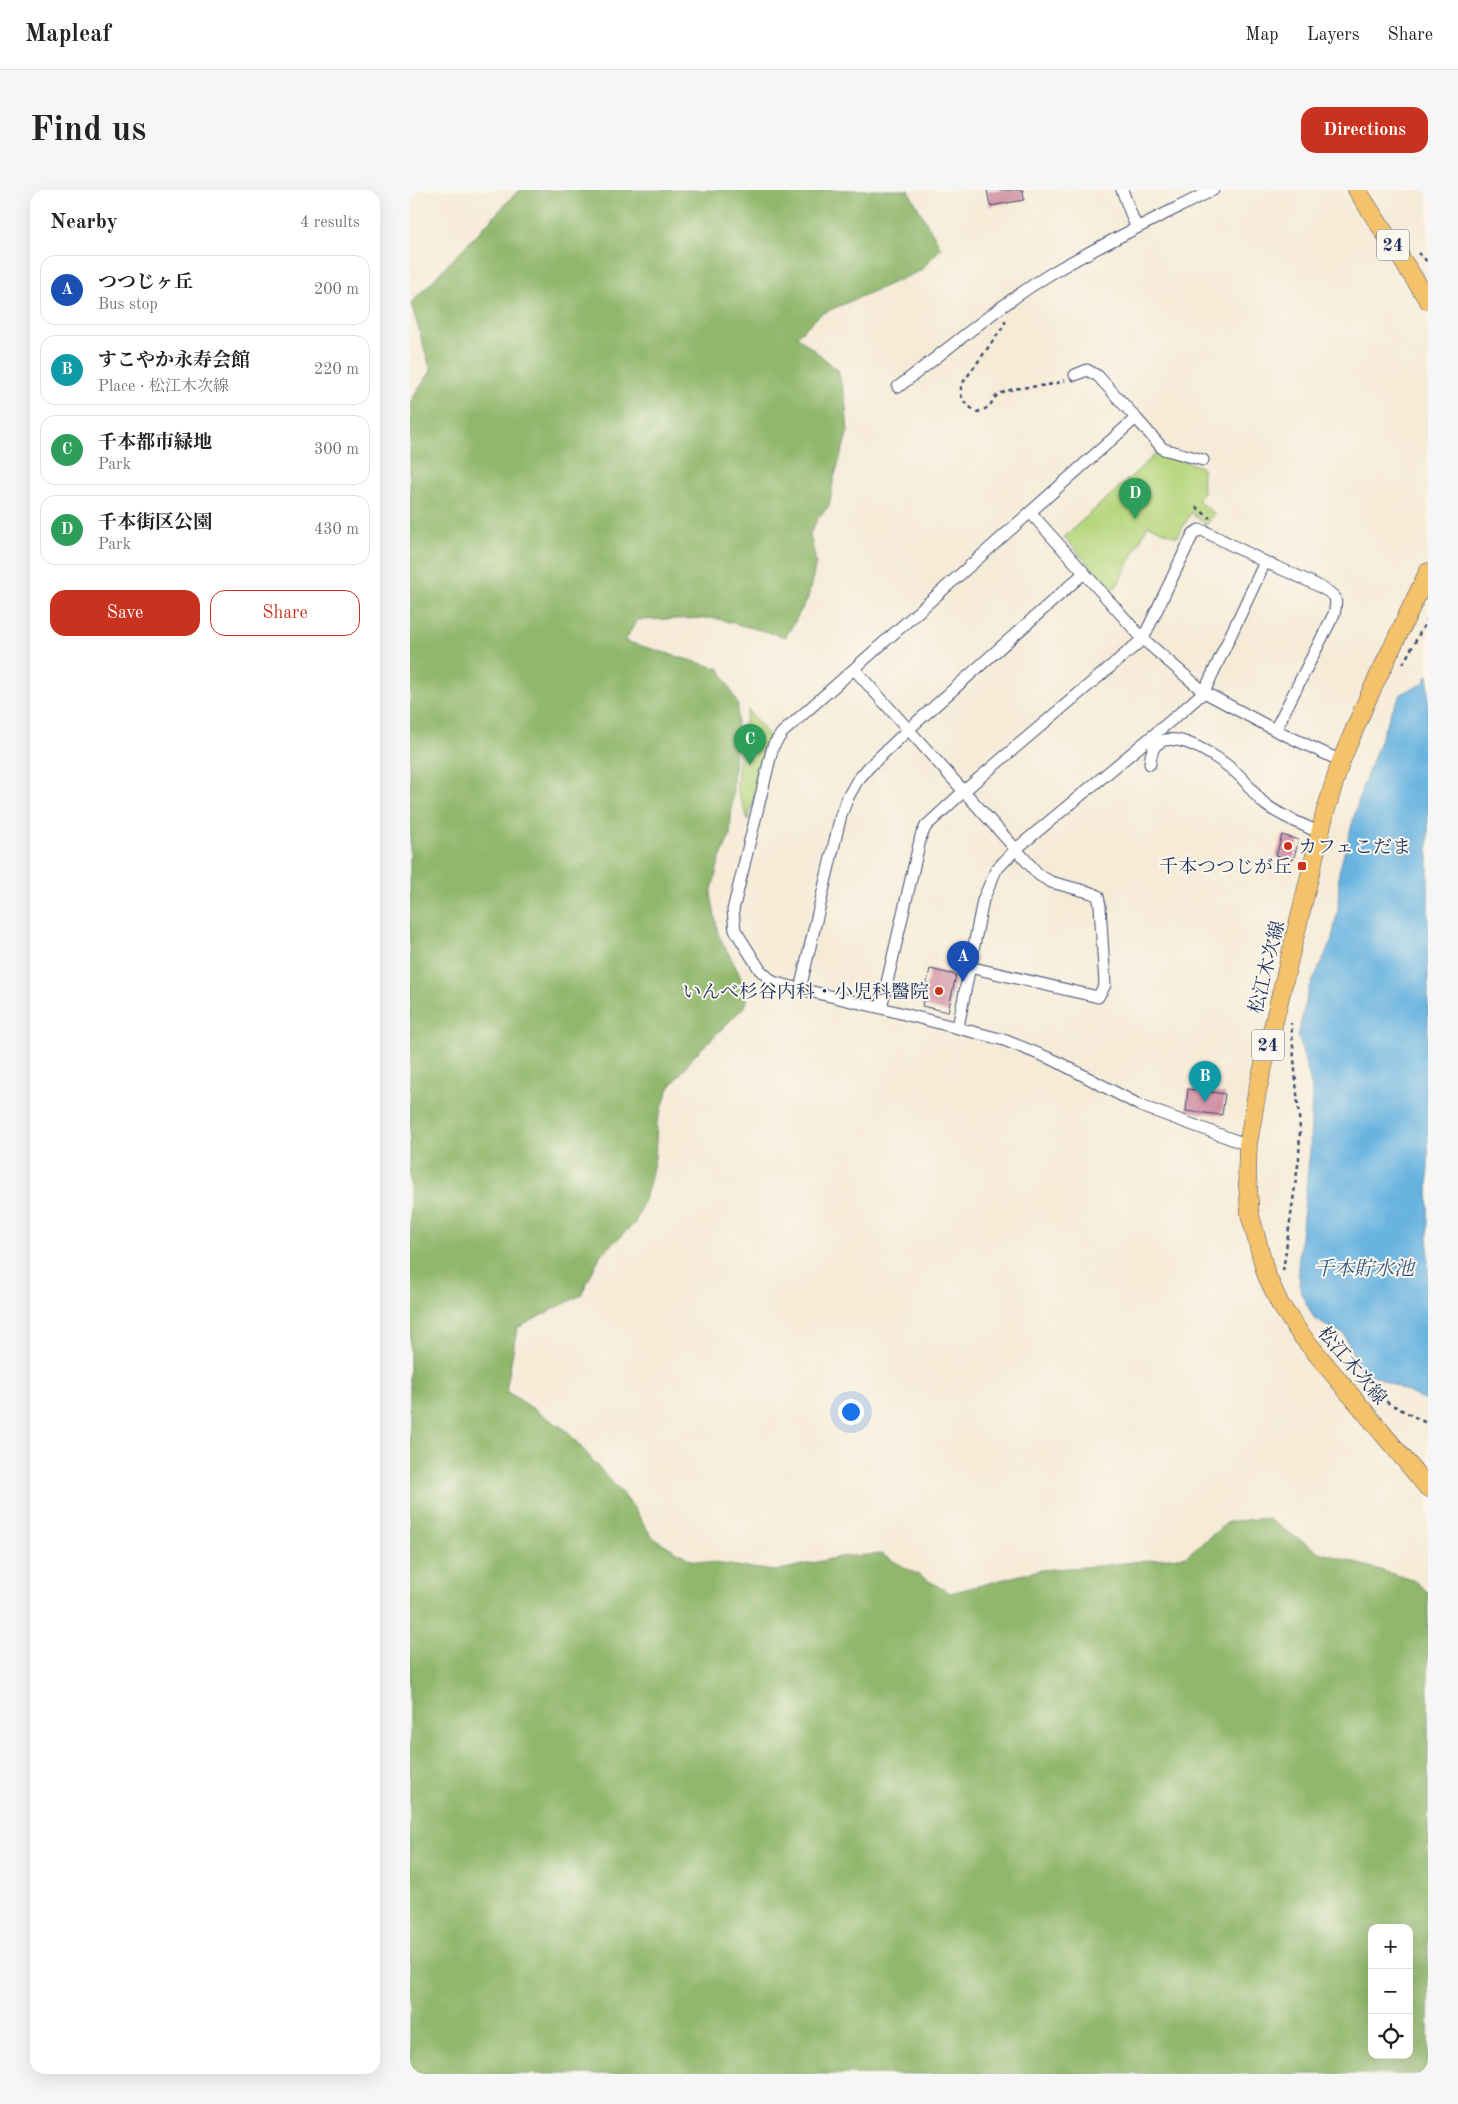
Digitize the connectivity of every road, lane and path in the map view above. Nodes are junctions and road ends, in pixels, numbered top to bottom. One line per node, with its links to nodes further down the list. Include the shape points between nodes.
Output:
1 (1122, 190): 4 (street)
2 (1213, 190): 4 (street)
3 (1356, 190): 5 (main road, 24)
4 (1136, 227): 6 (street, via 1057,271)
5 (1428, 300)
6 (1004, 306): 7 (path, via 1005,324 962,384 960,395 964,403 977,412 986,410 998,394 1018,387 1057,384); 8 (street)
7 (1075, 375): 9 (street, via 1087,370 1098,376)
8 (898, 387)
9 (1136, 418): 10 (street, via 1162,449); 12 (street)
10 (1203, 460)
11 (1196, 507): 13 (path)
12 (1030, 512): 16 (street); 20 (street)
13 (1210, 518)
14 (1265, 562): 18 (street, via 1199,530 1193,534); 21 (street); 23 (street, via 1325,589 1335,598 1336,605)
15 (1428, 572): 24 (main road, 松江木次線 / 24)
16 (1084, 573): 18 (street); 22 (street)
17 (1428, 618): 19 (path)
18 (1143, 639): 21 (street); 26 (street)
19 (1401, 669)
20 (855, 670): 22 (street); 30 (street, via 782,733 773,746 733,910 735,930 760,970 773,982)
21 (1204, 692): 23 (street); 28 (street)
22 (908, 729): 26 (street); 30 (street, via 863,774 848,797)
23 (1275, 730): 24 (street)
24 (1341, 761): 27 (main road, 松江木次線 / 24)
25 (1150, 764): 27 (street, via 1155,749 1163,741 1169,739 1200,747 1235,771 1264,804)
26 (964, 791): 28 (street); 31 (street, via 926,826 921,836)
27 (1320, 833): 34 (main road, 松江木次線 / 24, via 1257,1092)
28 (1016, 849): 29 (street, via 996,870 983,900); 29 (street, via 1045,879 1098,896 1105,985 1098,997)
29 (970, 967): 33 (street)
30 (800, 989): 31 (street)
31 (881, 1008): 33 (street)
32 (1291, 1020): 35 (path, via 1300,1129 1299,1158 1282,1266)
33 (958, 1027): 34 (street, via 1004,1040 1056,1061 1141,1106)
34 (1248, 1145): 38 (main road, 松江木次線 / 24, via 1250,1215 1266,1274 1280,1304 1314,1351)
35 (1284, 1274)
36 (1368, 1392): 37 (path)
37 (1428, 1424)
38 (1428, 1488)

